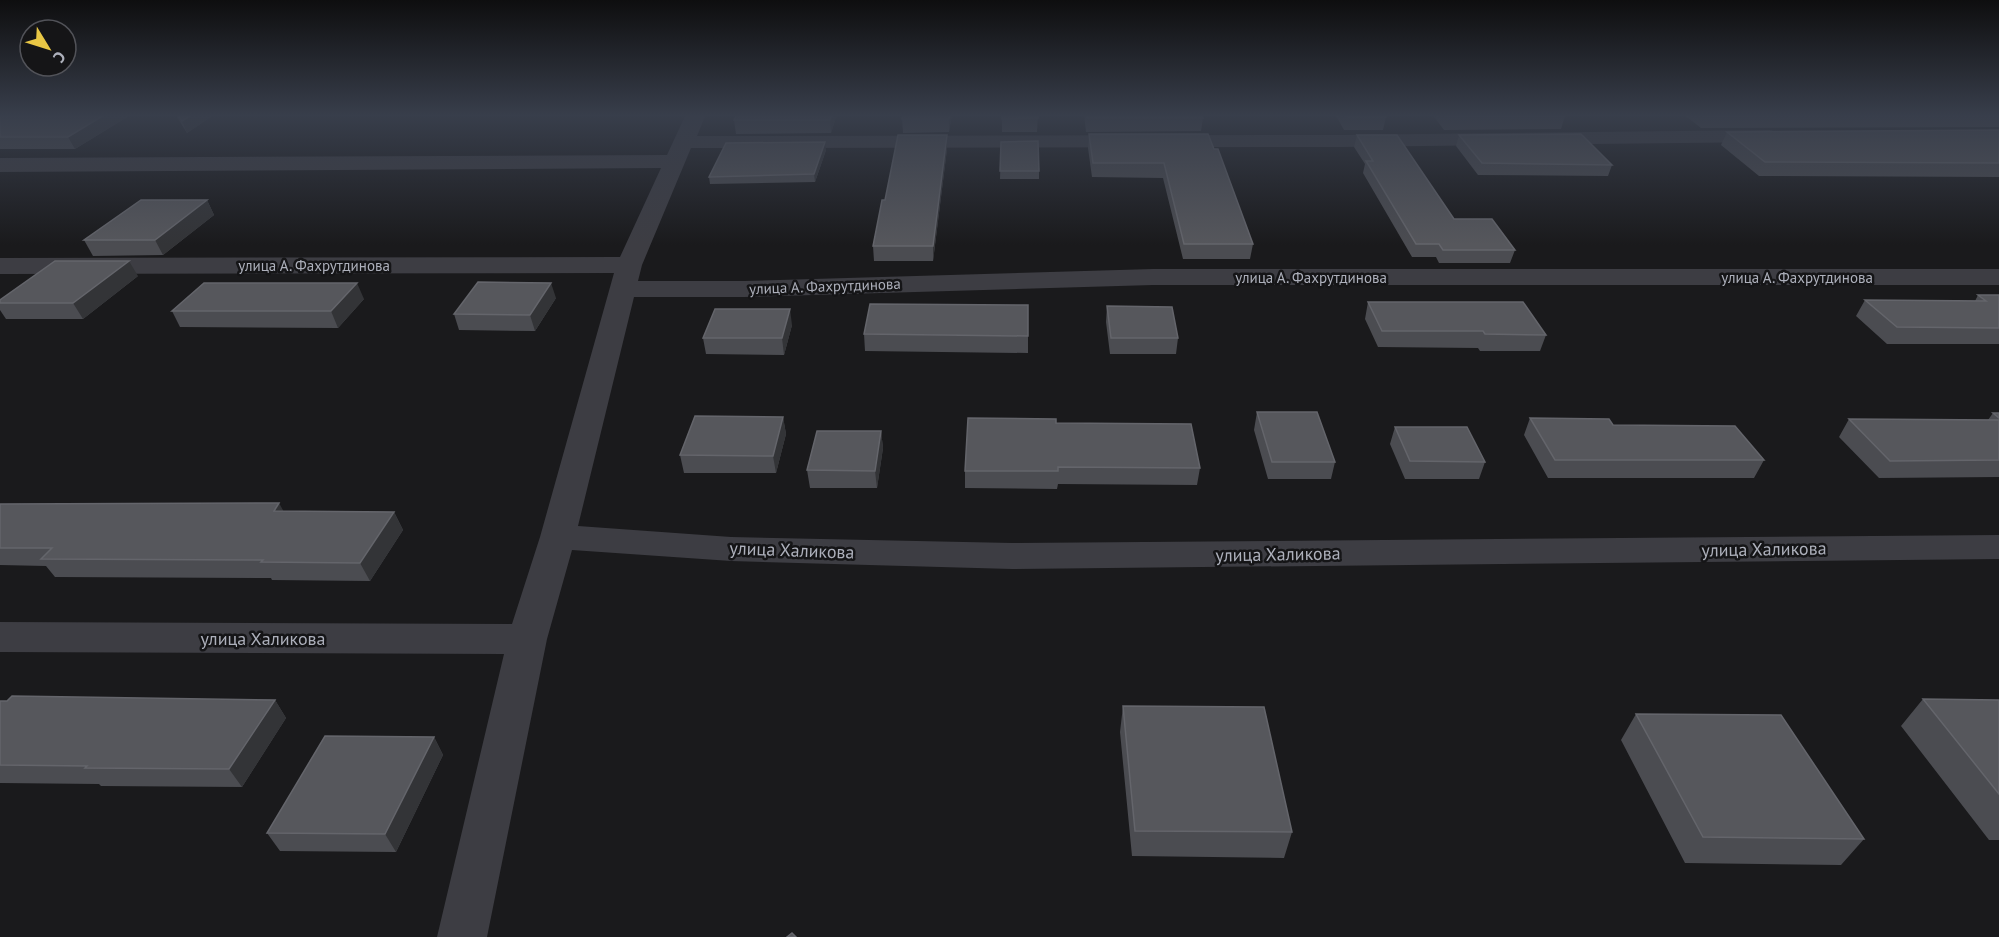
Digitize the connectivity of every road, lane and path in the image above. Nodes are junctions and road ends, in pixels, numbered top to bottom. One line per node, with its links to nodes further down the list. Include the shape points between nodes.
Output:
1 (191, 158): 3 (street)
2 (676, 158): 5 (street)
3 (0, 165)
4 (0, 266): 5 (street, улица А. Фахрутдинова)
5 (626, 277): 6 (street, улица А. Фахрутдинова, via 744,289 1153,277); 7 (street)
6 (1999, 277)
7 (558, 537): 8 (street, улица Халикова, via 731,549 1012,556); 10 (street)
8 (1999, 547)
9 (0, 637): 10 (street, улица Халикова)
10 (526, 639): 11 (street)
11 (462, 937)

